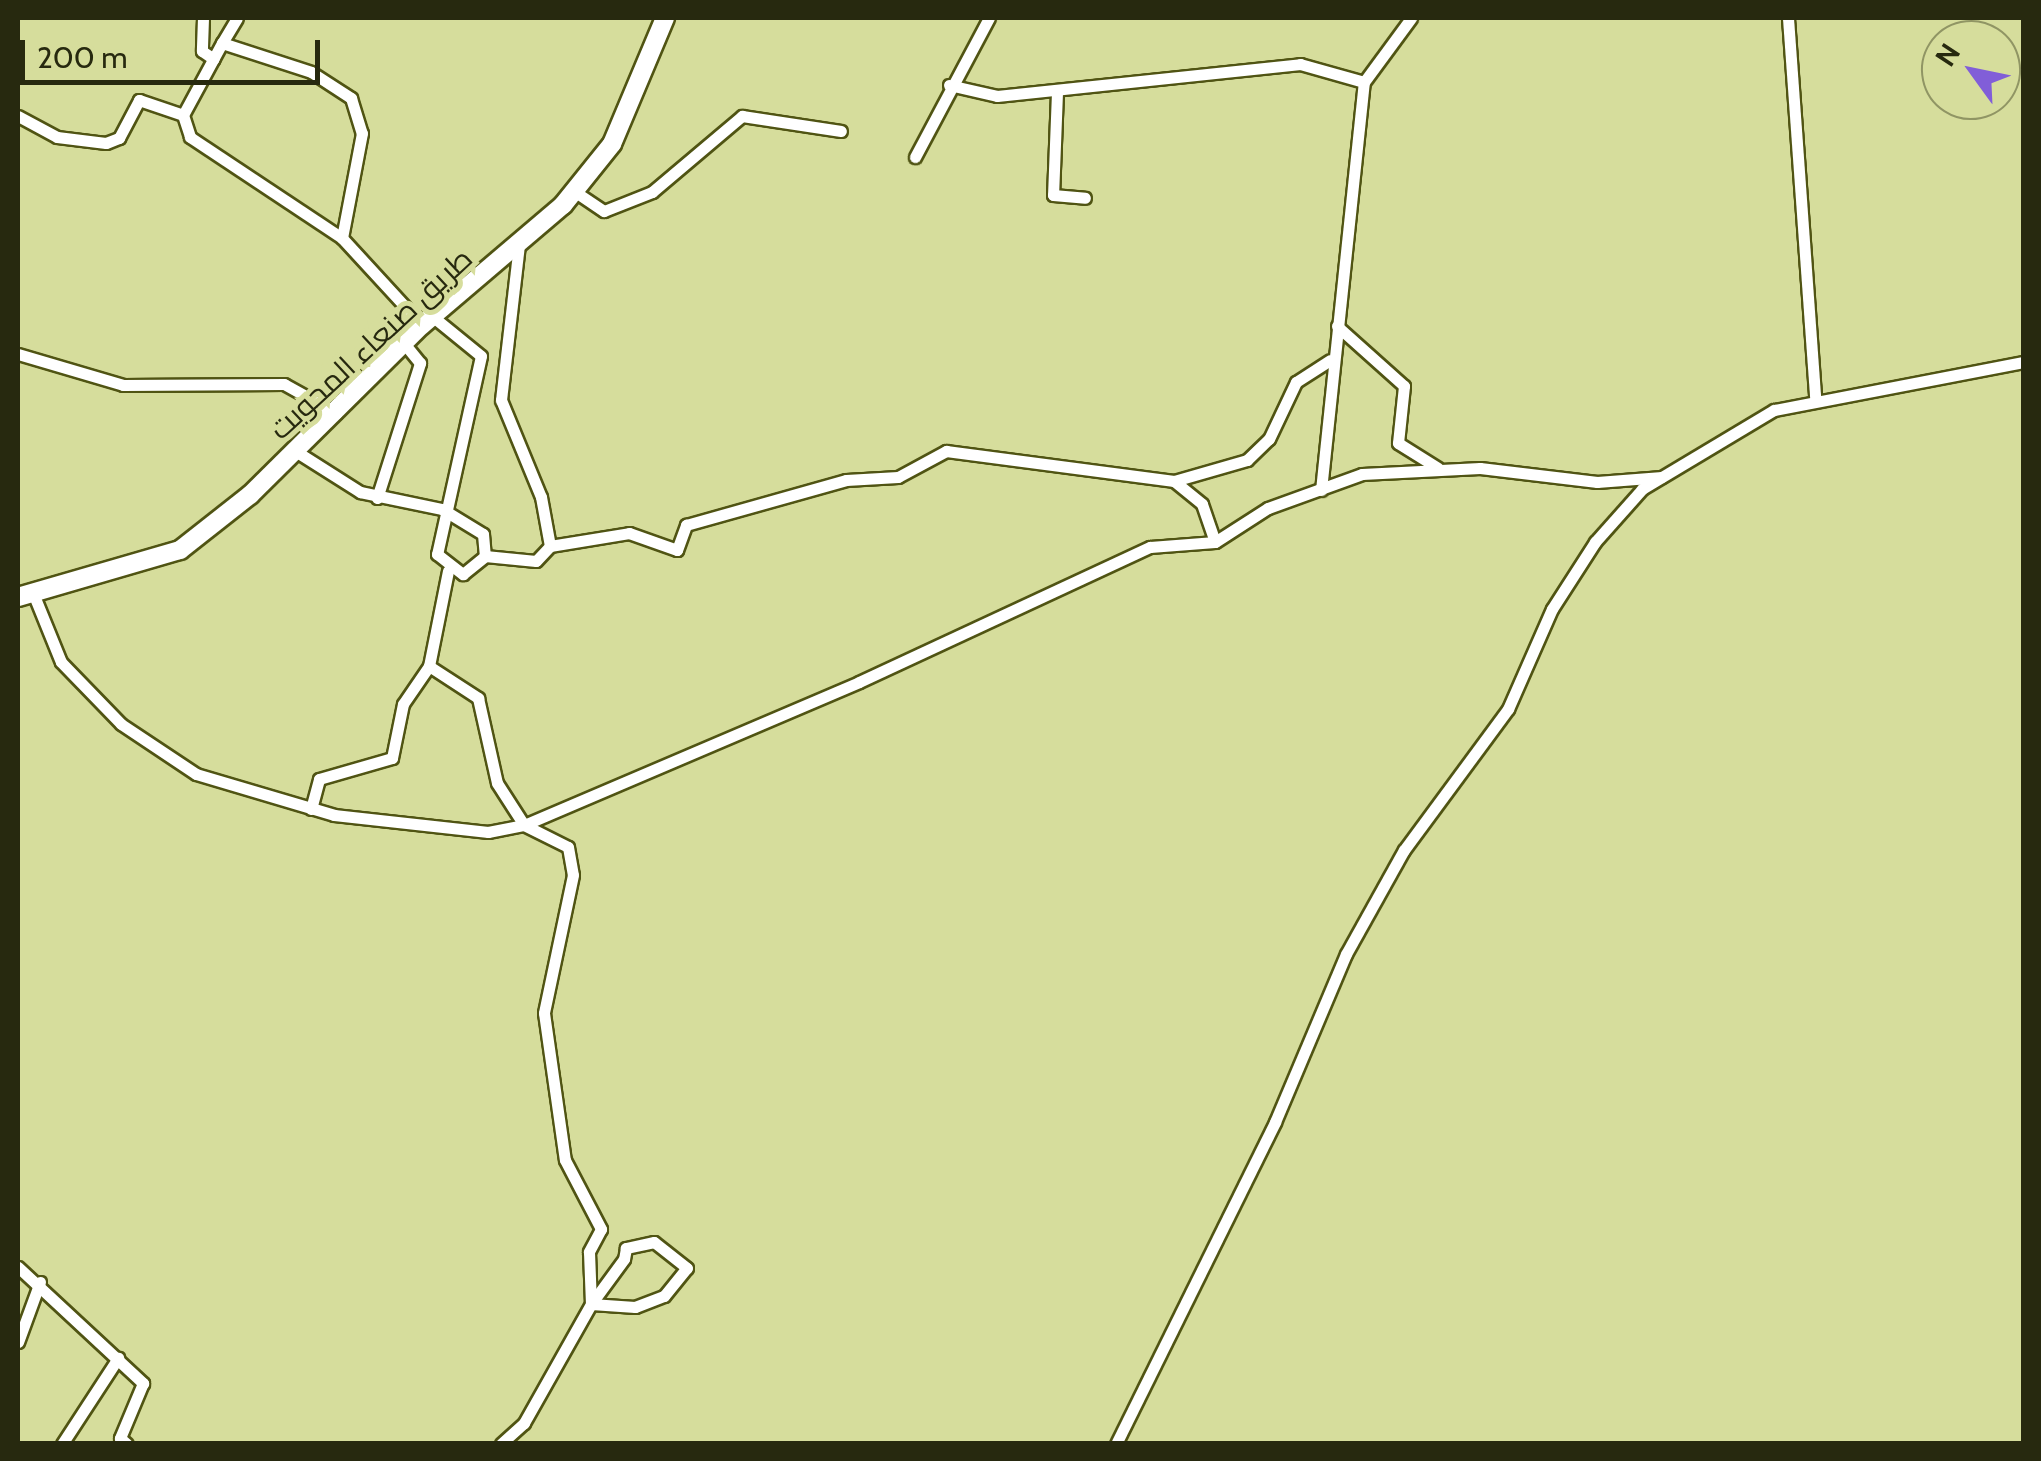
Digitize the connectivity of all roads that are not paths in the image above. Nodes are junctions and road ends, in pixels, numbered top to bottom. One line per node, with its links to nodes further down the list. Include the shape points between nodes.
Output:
1 (203, 18): 8 (street, via 202,51)
2 (238, 18): 7 (street)
3 (665, 18): 16 (main road, طريق صنعاء المحويت, via 612,144)
4 (989, 18): 10 (street)
5 (1411, 18): 9 (street)
6 (1788, 18): 26 (street)
7 (222, 43): 8 (street); 18 (street, via 311,72 351,98 362,133)
8 (214, 58): 12 (street)
9 (1364, 82): 11 (street, via 1300,64); 21 (street)
10 (949, 85): 11 (street, via 997,96); 15 (street)
11 (1057, 92): 17 (street, via 1053,195)
12 (183, 115): 13 (street, via 139,100 119,138 106,143 57,137); 18 (street, via 190,136)
13 (18, 116)
14 (842, 130): 16 (street, via 742,116 652,192 604,212)
15 (915, 157)
16 (574, 191): 19 (main road, طريق صنعاء المحويت)
17 (1085, 198)
18 (342, 238): 20 (street)
19 (519, 244): 20 (main road, طريق صنعاء المحويت); 36 (street, via 501,400 541,496)
20 (427, 321): 22 (main road, طريق صنعاء المحويت); 34 (street, via 481,356)
21 (1337, 326): 24 (street); 29 (street, via 1404,386 1398,443)
22 (404, 343): 27 (main road, طريق صنعاء المحويت); 33 (street, via 420,364)
23 (18, 354): 27 (street, via 123,385 284,384)
24 (1330, 360): 31 (street, via 1296,382 1269,439 1247,460); 32 (street)
25 (2024, 362): 26 (street)
26 (1815, 398): 30 (street, via 1774,410)
27 (336, 413): 28 (main road, طريق صنعاء المحويت)
28 (296, 452): 33 (street); 39 (main road, طريق صنعاء المحويت, via 180,550)
29 (1438, 468): 30 (street, via 1597,482); 32 (street, via 1362,474)
30 (1662, 477): 51 (street, via 1595,542 1552,608 1508,710 1404,850 1315,1018 1275,1122)
31 (1174, 482): 35 (street, via 1202,504); 36 (street, via 1100,464 946,450 898,477 846,480 686,526 677,550 629,534)
32 (1321, 490): 35 (street)
33 (377, 498): 34 (street)
34 (442, 510): 37 (street, via 483,534); 38 (street, via 437,554)
35 (1216, 542): 42 (street, via 1150,546)
36 (550, 546): 37 (street, via 536,561)
37 (486, 556): 38 (street, via 463,574)
38 (448, 571): 40 (street)
39 (25, 595): 41 (street, via 61,662 122,724 196,774)
40 (429, 666): 41 (street, via 403,704 392,758 320,780); 42 (street, via 478,698 497,783)
41 (312, 808): 42 (street, via 488,832)
42 (524, 825): 45 (street, via 568,846 573,876 544,1013 565,1160 600,1230 589,1252)
43 (18, 1267): 44 (street)
44 (40, 1282): 46 (street); 47 (street)
45 (591, 1304): 45 (street, via 635,1308 664,1296 687,1268 654,1242 626,1248); 50 (street, via 524,1424)
46 (18, 1342)
47 (118, 1358): 48 (street); 49 (street, via 143,1382 120,1438)
48 (62, 1444)
49 (127, 1444)
50 (501, 1444)
51 (1116, 1444)

